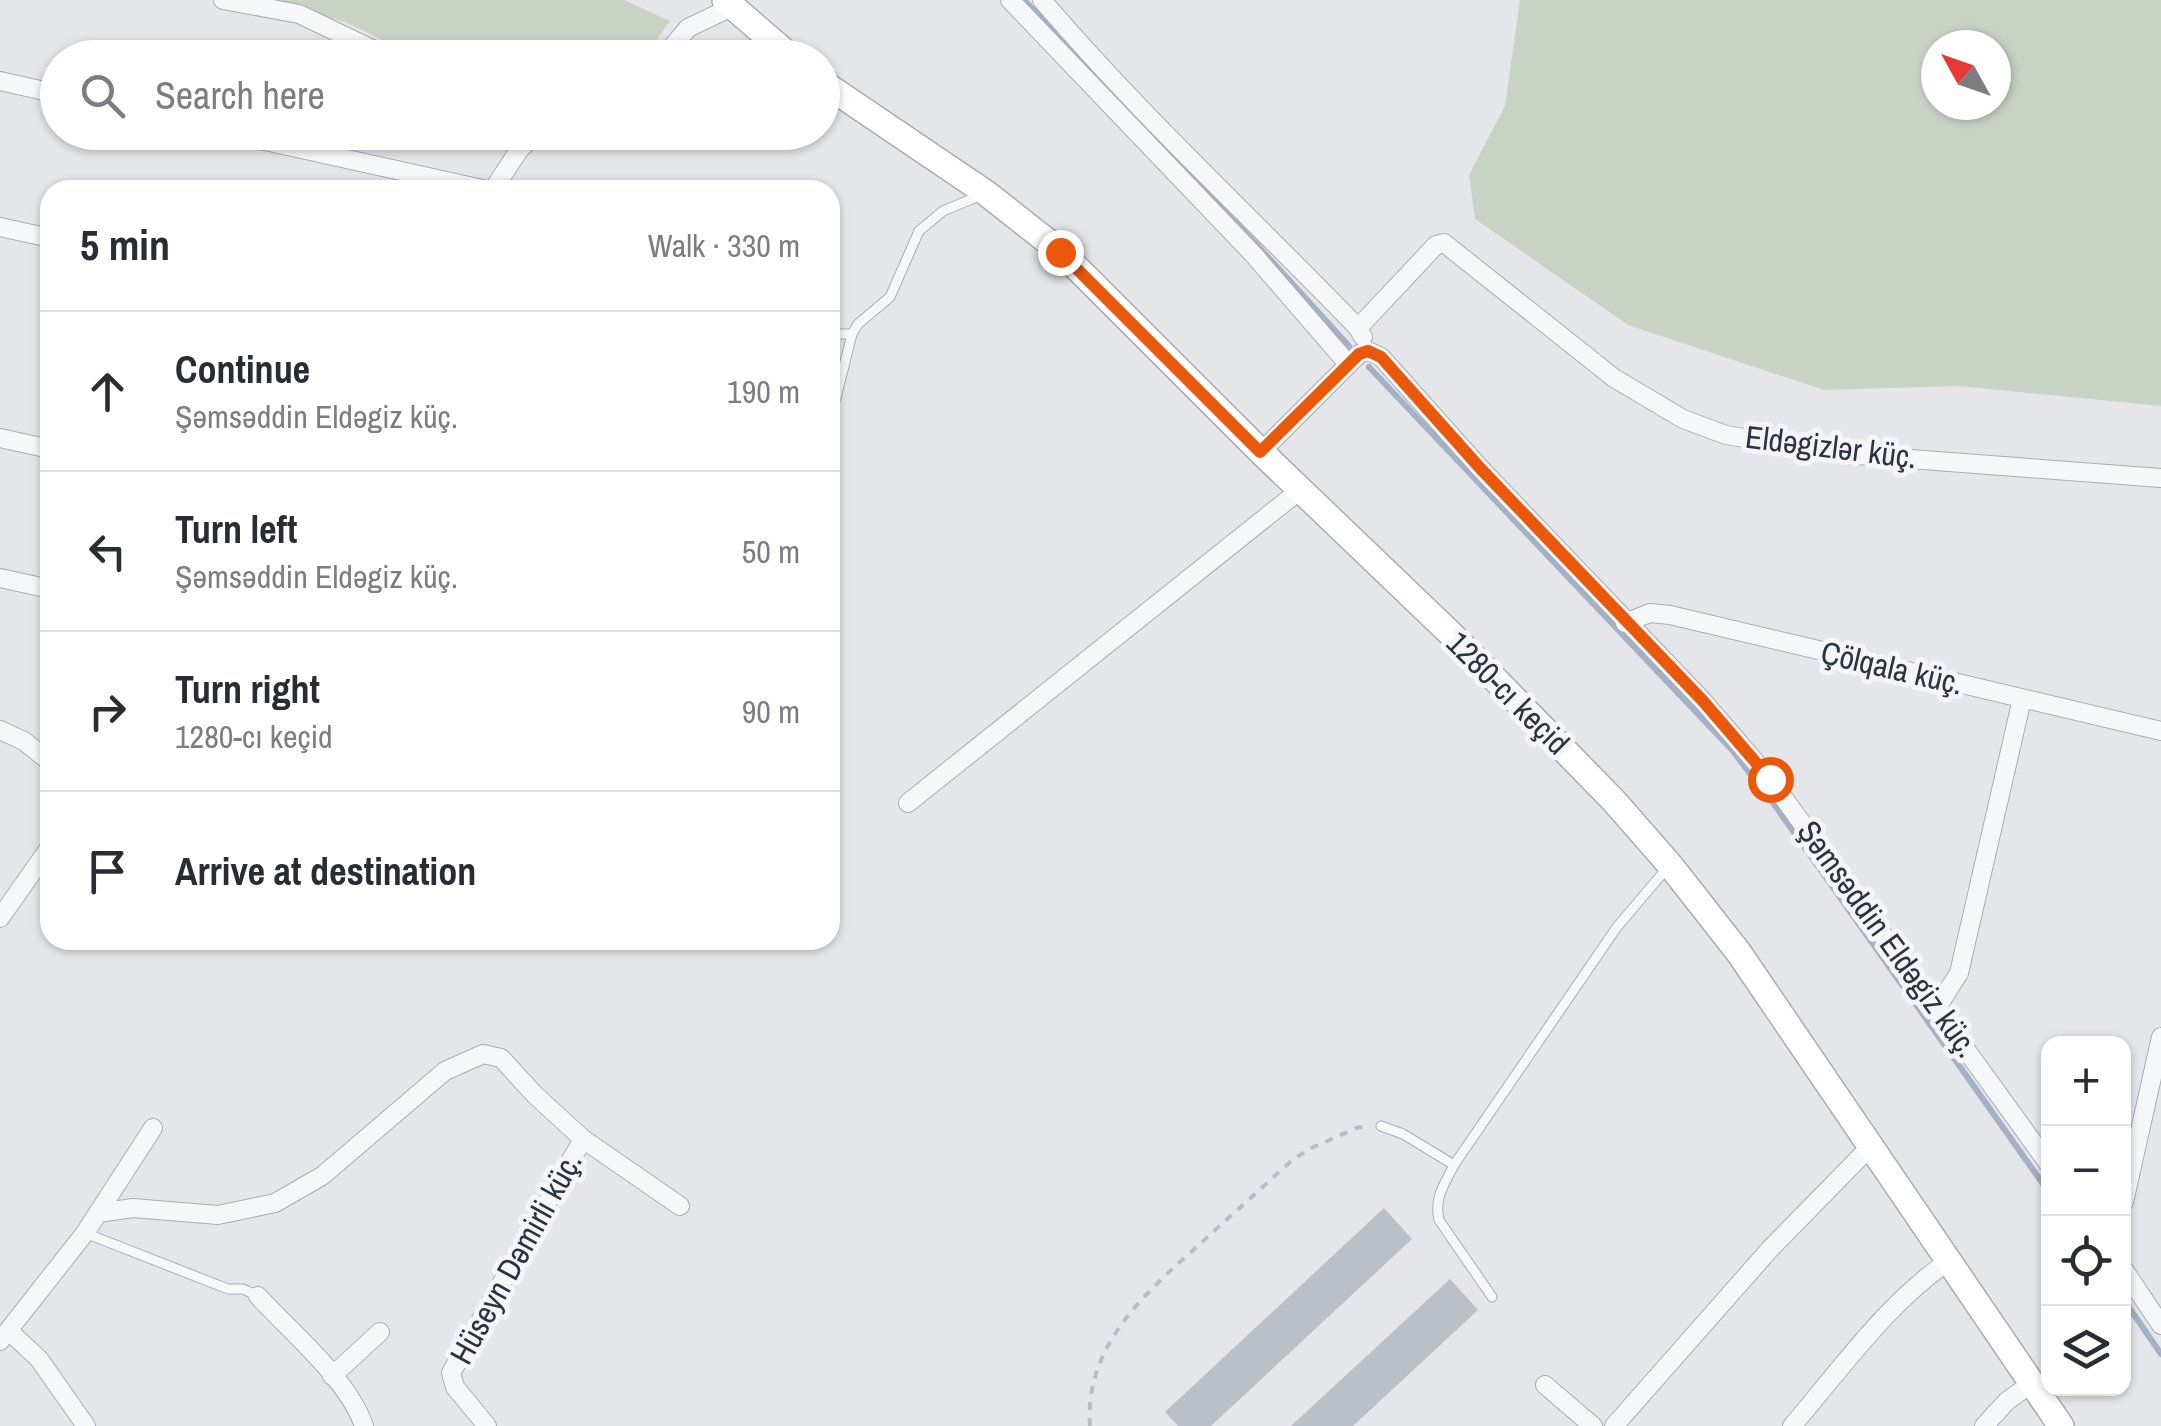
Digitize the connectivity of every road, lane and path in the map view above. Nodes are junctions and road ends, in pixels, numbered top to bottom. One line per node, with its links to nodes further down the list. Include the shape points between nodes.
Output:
1 (222, 0): 5 (street, via 298,14)
2 (1010, 0): 22 (street, via 1253,254)
3 (1042, 0): 18 (street)
4 (729, 4): 6 (street); 7 (street)
5 (352, 40)
6 (678, 40)
7 (771, 40)
8 (0, 81): 9 (street)
9 (40, 90)
10 (840, 94): 15 (street, 1280-cı keçid)
11 (307, 150): 13 (street)
12 (519, 150): 14 (street)
13 (444, 180)
14 (497, 180)
15 (986, 193): 20 (lane, via 943,211 919,231 890,298); 26 (street, 1280-cı keçid, via 1060,252)
16 (0, 227): 17 (street)
17 (40, 236)
18 (1358, 328): 21 (street); 27 (street, Eldəgizlər küç., via 1444,243 1614,378 1683,419 1726,434 1844,454)
19 (840, 334): 20 (lane)
20 (852, 334): 23 (lane)
21 (1368, 351): 22 (street); 31 (street, Şəmsəddin Eldəgiz küç., via 1395,370)
22 (1348, 364): 26 (street)
23 (840, 382)
24 (0, 438): 25 (street)
25 (40, 447)
26 (1260, 452): 28 (street, 1280-cı keçid)
27 (2161, 478)
28 (1300, 490): 36 (street); 38 (street, 1280-cı keçid, via 1465,648)
29 (0, 578): 30 (street)
30 (40, 587)
31 (1625, 623): 32 (street, Çölqala küç., via 1650,612 1670,614); 40 (street, Şəmsəddin Eldəgiz küç., via 1770,779)
32 (2022, 699): 34 (street, Çölqala küç.); 40 (street, via 1959,973)
33 (0, 731): 35 (street)
34 (2161, 731)
35 (40, 754)
36 (908, 803)
37 (40, 860): 39 (street)
38 (1670, 865): 45 (street, 1280-cı keçid); 47 (lane, via 1617,927)
39 (0, 918)
40 (1938, 1006): 46 (street, Şəmsəddin Eldəgiz küç.)
41 (2161, 1037): 48 (street)
42 (1380, 1126): 47 (lane); 65 (path, via 1359,1127 1309,1149 1153,1286 1127,1314 1098,1365)
43 (152, 1128): 50 (street)
44 (582, 1139): 49 (street); 50 (street, via 502,1058 484,1054 445,1070 322,1176 275,1203 218,1215 133,1208); 64 (street, Hüseyn Dəmirli küç., via 451,1373)
45 (1871, 1146): 52 (street, 1280-cı keçid); 67 (street)
46 (2041, 1154)
47 (1454, 1166): 55 (lane, via 1436,1206 1438,1220)
48 (2131, 1171)
49 (680, 1206)
50 (98, 1213): 51 (street)
51 (86, 1233): 54 (lane); 58 (street)
52 (1950, 1260): 60 (street, 1280-cı keçid); 68 (street, via 1898,1304)
53 (2131, 1280): 56 (street)
54 (258, 1296): 59 (street)
55 (1492, 1297)
56 (2161, 1325)
57 (380, 1332): 59 (street)
58 (4, 1336): 62 (street, via 39,1360)
59 (332, 1376): 63 (street)
60 (2032, 1382): 69 (street); 70 (street, 1280-cı keçid)
61 (1545, 1385): 66 (street)
62 (86, 1426)
63 (364, 1426)
64 (487, 1426)
65 (1090, 1426)
66 (1593, 1426)
67 (1614, 1426)
68 (1792, 1426)
69 (1984, 1426)
70 (2061, 1426)

